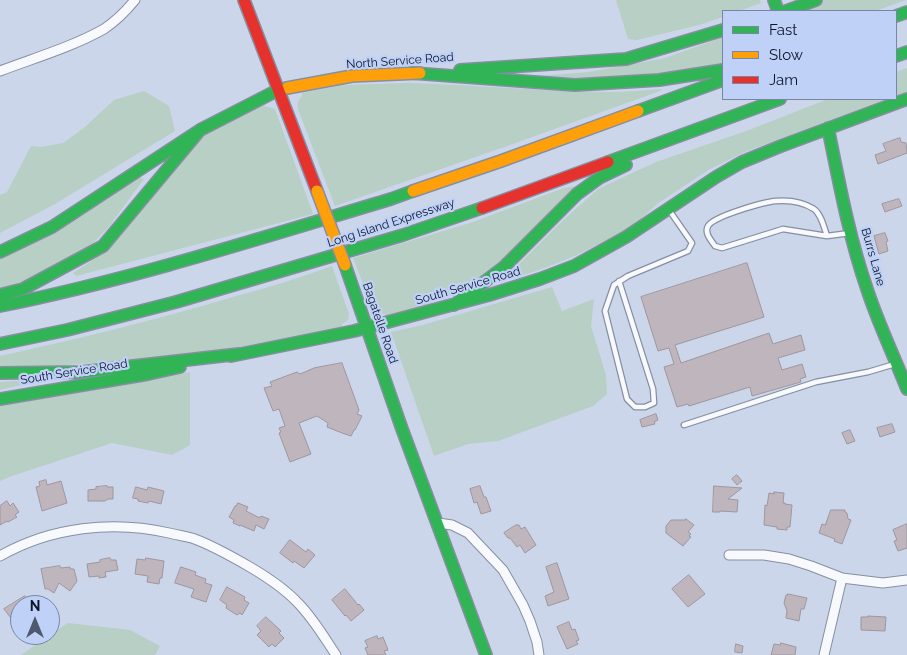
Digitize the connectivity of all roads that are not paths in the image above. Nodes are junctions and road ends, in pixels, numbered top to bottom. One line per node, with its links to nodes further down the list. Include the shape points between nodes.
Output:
1 (135, 0): 7 (street, via 105,28 78,42)
2 (244, 0): 10 (main road, Bagatelle Road)
3 (816, 0): 4 (main road)
4 (789, 10)
5 (722, 30): 8 (main road, North Service Road, via 626,59)
6 (722, 70): 8 (main road, via 659,80 575,84)
7 (0, 71)
8 (412, 73): 10 (main road, North Service Road, via 352,76)
9 (722, 80): 23 (main road, Long Island Expressway, via 391,199 166,266)
10 (278, 90): 15 (main road, North Service Road); 24 (main road, Bagatelle Road, bridge)
11 (907, 99): 14 (main road, South Service Road)
12 (778, 100): 25 (main road, Long Island Expressway, via 403,235 176,302)
13 (779, 100): 22 (main road, via 599,178 557,212 504,268)
14 (828, 128): 16 (main road, South Service Road, via 742,162); 17 (main road, Burrs Lane)
15 (200, 130): 19 (main road, North Service Road, via 52,226); 21 (main road, via 103,246 23,290)
16 (668, 209): 20 (lane, via 692,243 688,251); 22 (main road, South Service Road, via 574,266)
17 (851, 233): 18 (lane); 27 (main road, Burrs Lane)
18 (827, 236): 18 (lane, via 783,229 722,248 714,246 707,233 714,220 777,201 799,202 815,209)
19 (0, 252)
20 (619, 281): 20 (lane, via 614,285 605,312 627,399 635,407 645,406 654,403 653,389)
21 (0, 295)
22 (454, 304): 24 (main road, South Service Road)
23 (0, 306)
24 (367, 328): 26 (main road, South Service Road); 32 (main road, Bagatelle Road)
25 (0, 344)
26 (239, 354): 28 (main road, via 81,372); 30 (main road, South Service Road, via 148,374)
27 (896, 364): 29 (main road, Burrs Lane); 31 (lane, via 816,382)
28 (0, 373)
29 (907, 389)
30 (0, 399)
31 (684, 425)
32 (438, 523): 38 (main road, Bagatelle Road); 39 (street, via 452,524 468,533 502,570 530,621)
33 (730, 555): 35 (street, via 789,559)
34 (0, 556): 37 (street, via 52,535 108,526 191,538 218,549 269,578 298,602)
35 (842, 578): 36 (street, via 883,583); 40 (street)
36 (907, 580)
37 (336, 655)
38 (486, 655)
39 (539, 655)
40 (824, 655)

